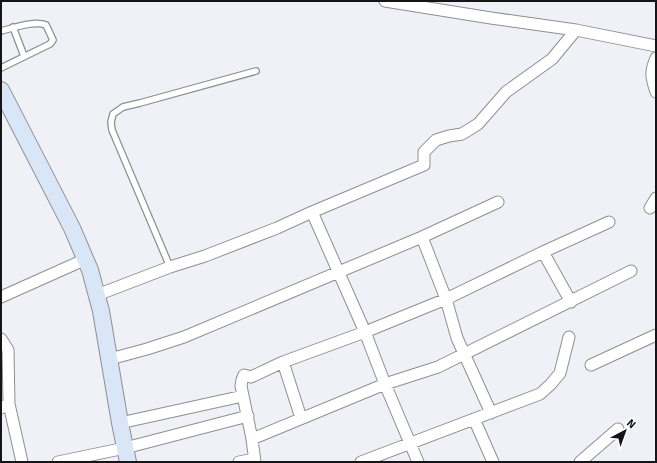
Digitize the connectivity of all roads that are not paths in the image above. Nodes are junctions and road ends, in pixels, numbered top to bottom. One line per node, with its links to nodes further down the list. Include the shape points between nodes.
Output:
1 (385, 1): 3 (street)
2 (13, 27): 4 (lane); 6 (lane); 6 (lane, via 43,23 52,40 50,44)
3 (576, 30): 5 (street); 15 (street, via 552,59 506,92 478,124 462,134 436,140 424,152 424,165)
4 (1, 31)
5 (656, 46)
6 (24, 56): 8 (lane)
7 (656, 58): 11 (street, via 651,78)
8 (1, 68)
9 (256, 71): 20 (lane, via 123,107 113,114 112,130)
10 (1, 90): 19 (street)
11 (656, 92)
12 (656, 198): 14 (street)
13 (498, 202): 17 (street)
14 (650, 208)
15 (312, 212): 20 (street, via 242,242); 22 (street)
16 (609, 222): 18 (street)
17 (422, 237): 22 (street); 25 (street)
18 (543, 252): 25 (street); 26 (street)
19 (86, 259): 23 (street); 24 (street)
20 (170, 268): 23 (street)
21 (631, 271): 26 (street)
22 (339, 273): 27 (street); 33 (street, via 184,337)
23 (97, 295): 33 (street)
24 (1, 297)
25 (446, 299): 27 (street); 32 (street)
26 (571, 302): 32 (street)
27 (365, 332): 34 (street); 36 (street)
28 (656, 335): 35 (street)
29 (569, 337): 39 (street, via 560,373 551,384 540,394)
30 (1, 339): 31 (street)
31 (4, 353): 38 (street)
32 (464, 354): 36 (street, via 438,367); 39 (street)
33 (110, 359): 43 (street)
34 (283, 362): 37 (street, via 251,377 244,375); 41 (street)
35 (591, 365)
36 (385, 384): 41 (street); 46 (street)
37 (243, 396): 40 (street); 43 (street)
38 (5, 406): 49 (street)
39 (491, 413): 42 (street)
40 (248, 416): 45 (street); 47 (street)
41 (301, 418): 45 (street)
42 (474, 419): 46 (street); 54 (street)
43 (120, 423): 47 (street)
44 (618, 429): 55 (street)
45 (252, 439): 48 (street)
46 (411, 443): 52 (street); 53 (street)
47 (127, 455): 50 (street)
48 (254, 460): 51 (street)
49 (22, 462)
50 (58, 462)
51 (239, 462)
52 (361, 462)
53 (418, 462)
54 (493, 462)
55 (580, 462)

